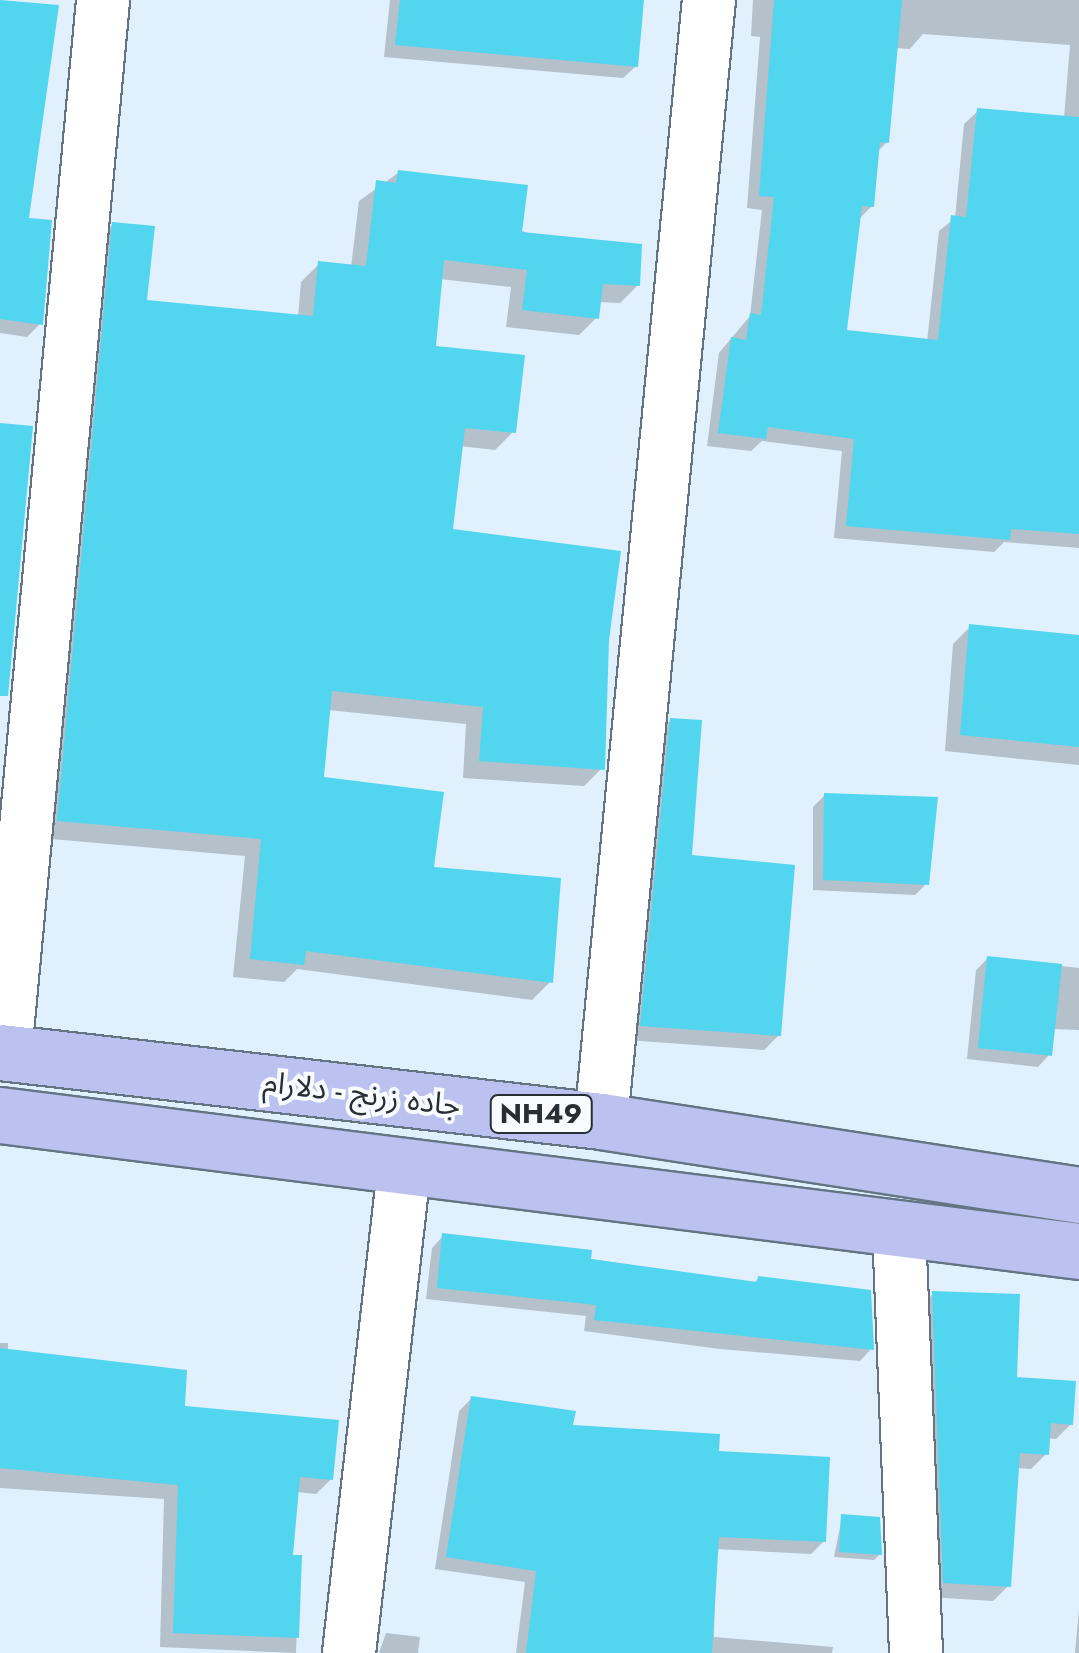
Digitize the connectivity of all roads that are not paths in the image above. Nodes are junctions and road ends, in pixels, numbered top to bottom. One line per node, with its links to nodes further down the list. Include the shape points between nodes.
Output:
1 (103, 0): 3 (street)
2 (709, 0): 5 (street)
3 (3, 1053): 5 (highway, جاده زرنج - دلارام / NH49)
4 (0, 1115): 6 (highway, NH49)
5 (601, 1121): 7 (highway, جاده زرنج - دلارام / NH49)
6 (404, 1170): 8 (highway, NH49); 10 (street)
7 (1079, 1195)
8 (900, 1229): 9 (highway, NH49); 11 (street)
9 (1079, 1251)
10 (349, 1653)
11 (916, 1653)

